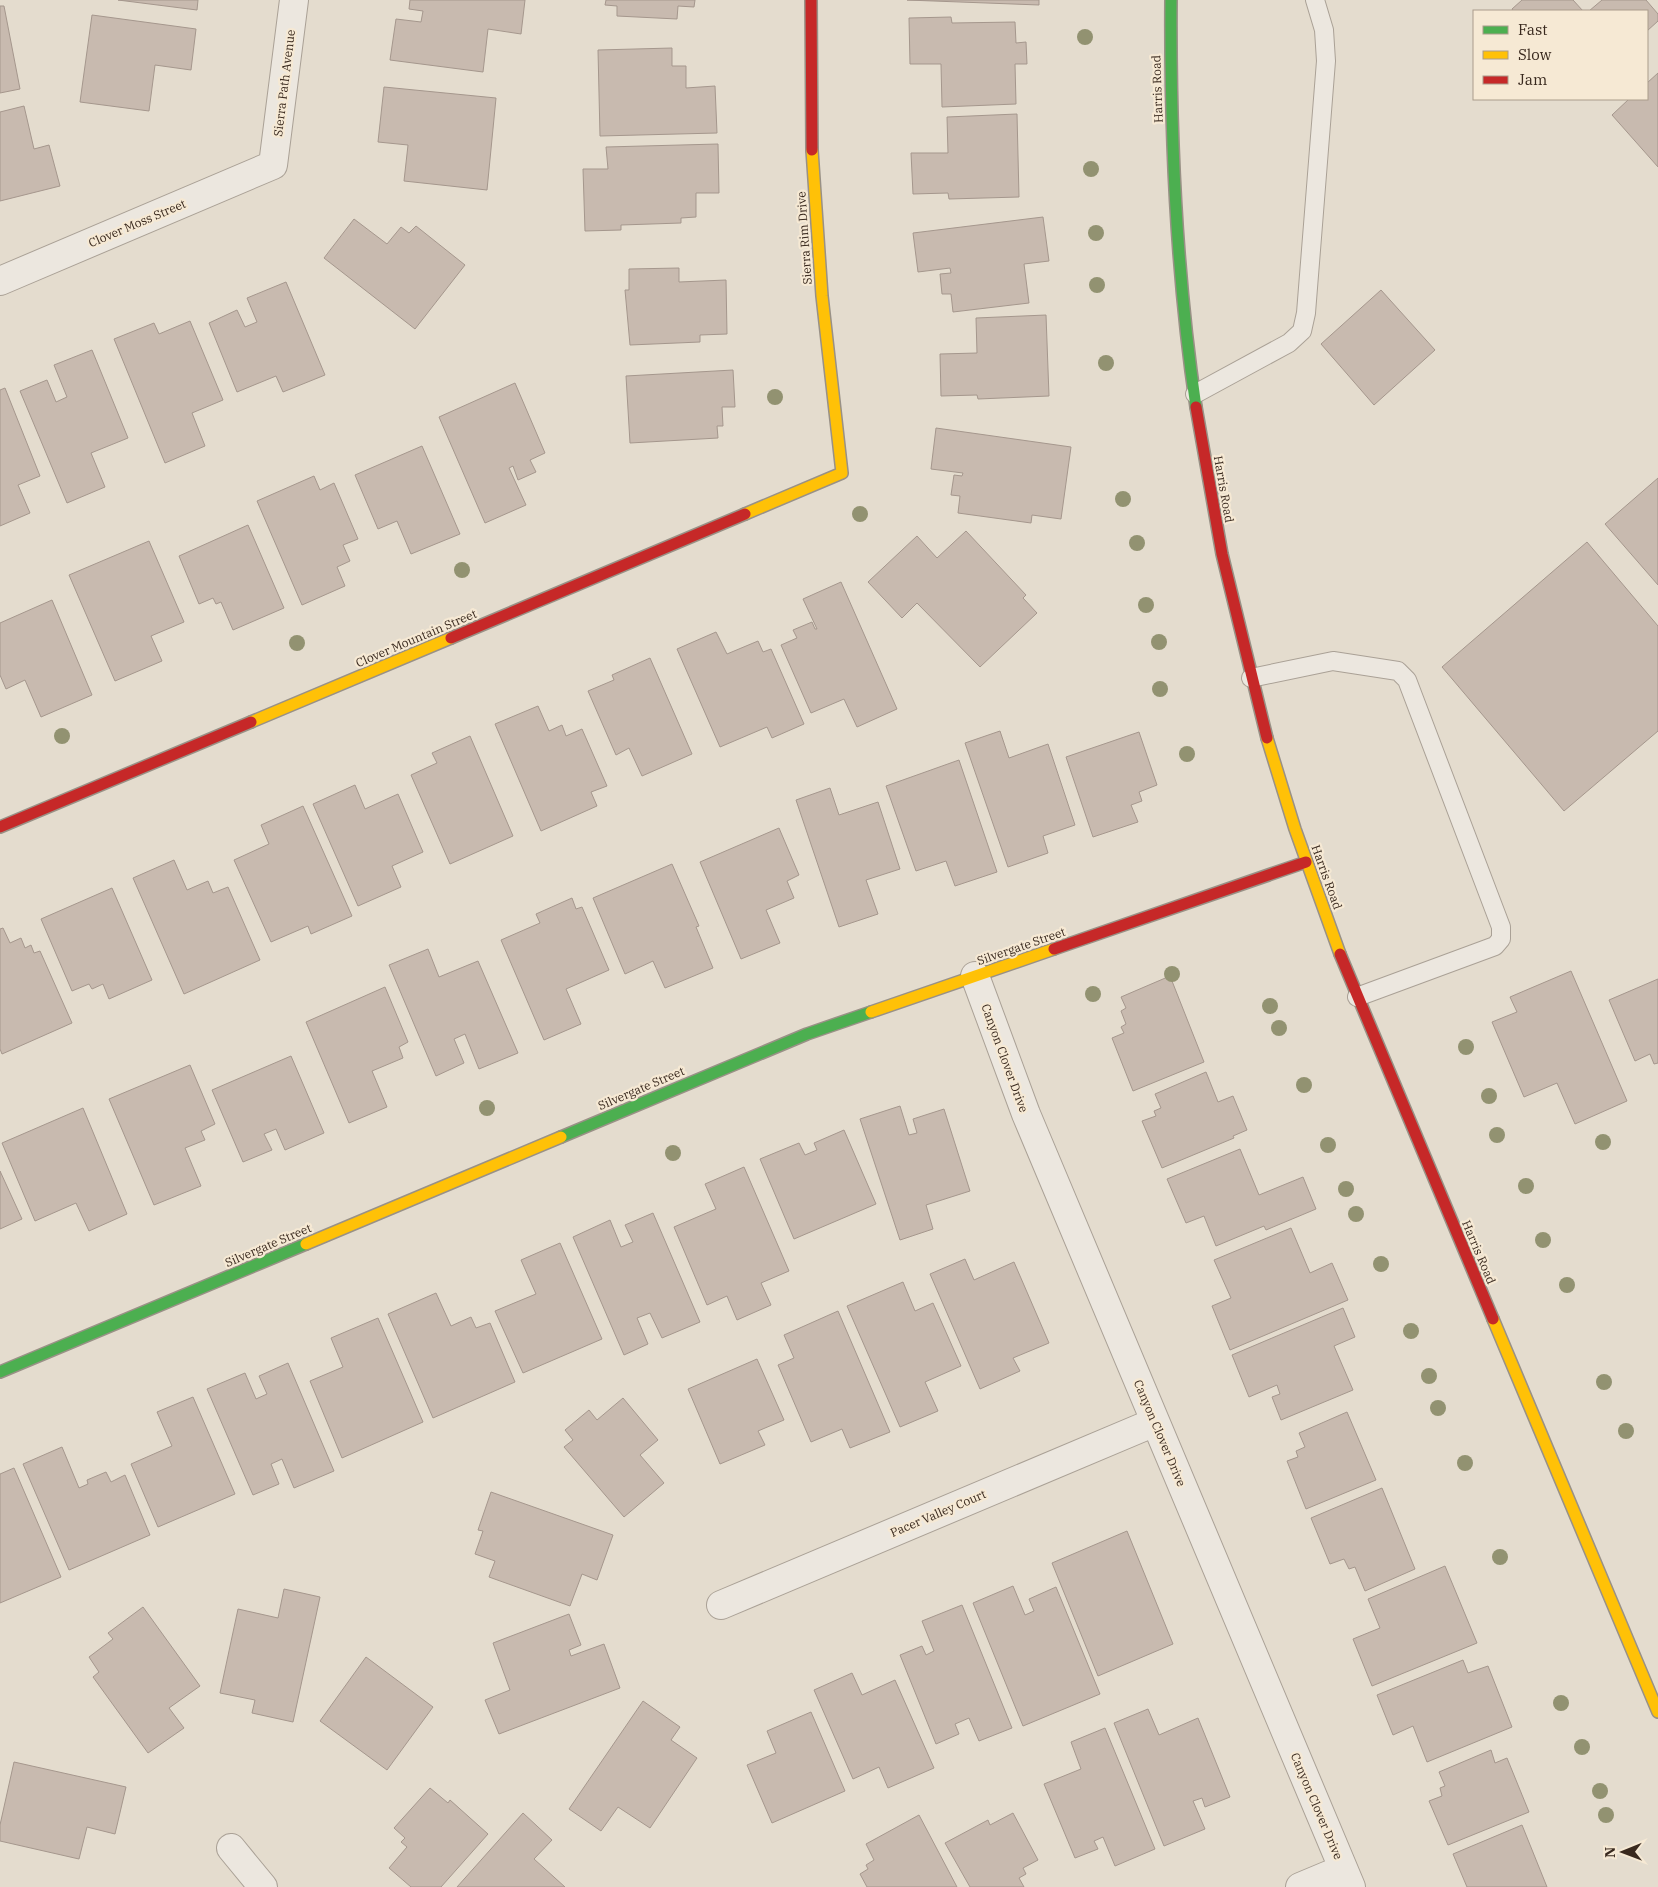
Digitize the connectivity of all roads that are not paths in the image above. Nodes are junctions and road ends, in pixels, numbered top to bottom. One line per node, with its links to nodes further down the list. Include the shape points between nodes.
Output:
1 (294, 0): 5 (street, Sierra Path Avenue)
2 (811, 0): 8 (street, Sierra Rim Drive, via 813,174 824,324)
3 (1171, 0): 7 (street, Harris Road, via 1175,219)
4 (1315, 0): 7 (lane, via 1324,30 1326,61 1302,331 1289,343)
5 (273, 166): 6 (street, Clover Moss Street)
6 (0, 281)
7 (1195, 394): 9 (street, Harris Road, via 1207,480 1233,609)
8 (842, 473): 10 (street, Clover Mountain Street)
9 (1251, 678): 11 (street, Harris Road, via 1266,737); 13 (lane, via 1333,660 1398,671 1407,680 1501,927 1495,946)
10 (0, 828)
11 (1306, 862): 12 (street, Silvergate Street); 13 (street, Harris Road)
12 (975, 976): 14 (street, Silvergate Street, via 807,1034); 15 (street, Canyon Clover Drive, via 1026,1114)
13 (1357, 997): 17 (street, Harris Road)
14 (0, 1372)
15 (1155, 1422): 16 (street, Pacer Valley Court); 19 (street, Canyon Clover Drive)
16 (721, 1605)
17 (1658, 1712)
18 (231, 1848): 20 (street)
19 (1347, 1878): 21 (street)
20 (263, 1887)
21 (1300, 1887)

